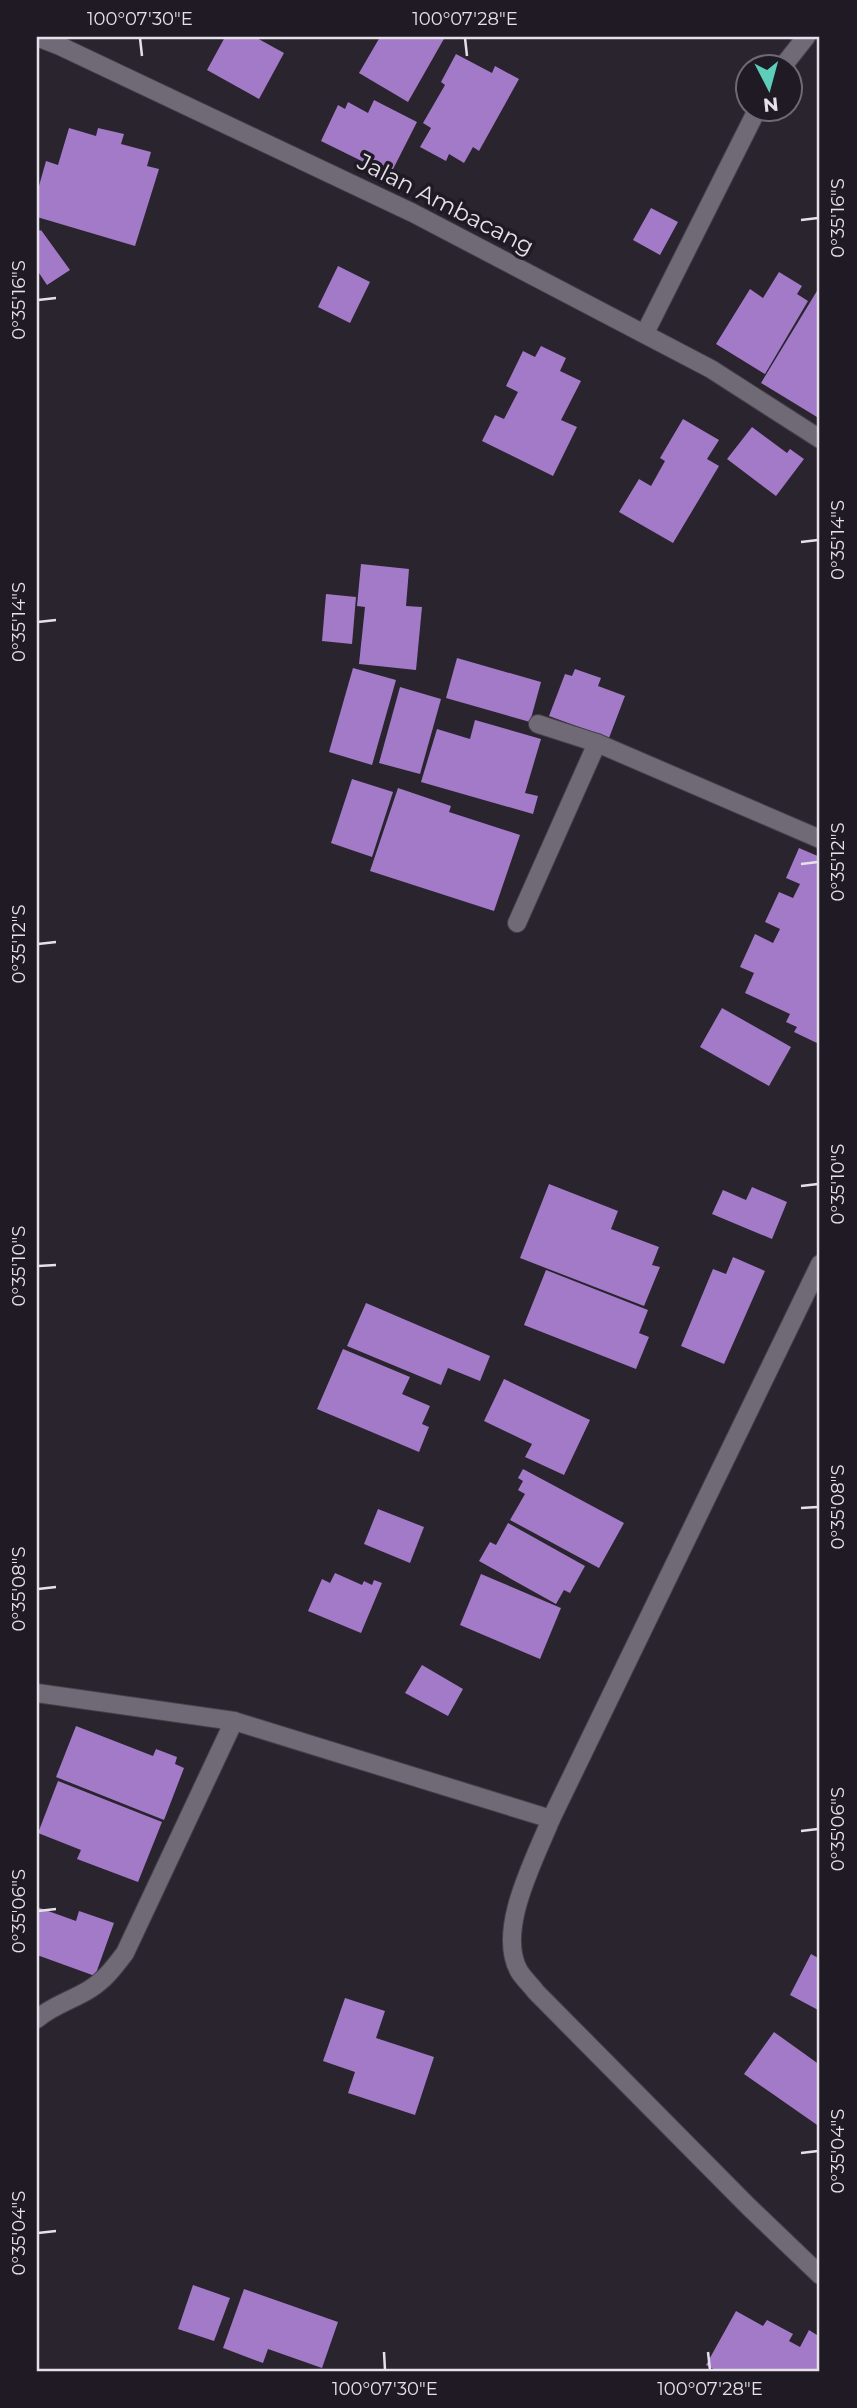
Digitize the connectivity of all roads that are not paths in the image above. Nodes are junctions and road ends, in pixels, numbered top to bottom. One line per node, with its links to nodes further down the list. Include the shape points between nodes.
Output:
1 (37, 37): 5 (street, Jalan Ambacang, via 413,213)
2 (806, 37): 3 (street)
3 (794, 52)
4 (751, 122): 5 (street)
5 (645, 333): 6 (street, Jalan Ambacang)
6 (820, 439)
7 (538, 724): 8 (street)
8 (597, 743): 9 (street); 10 (street)
9 (820, 839)
10 (517, 923)
11 (820, 1264): 14 (street)
12 (37, 1693): 13 (street)
13 (234, 1721): 14 (street); 15 (street, via 124,1953 91,1989)
14 (551, 1819): 16 (street, via 511,1931 519,1971)
15 (37, 2019)
16 (820, 2275)

